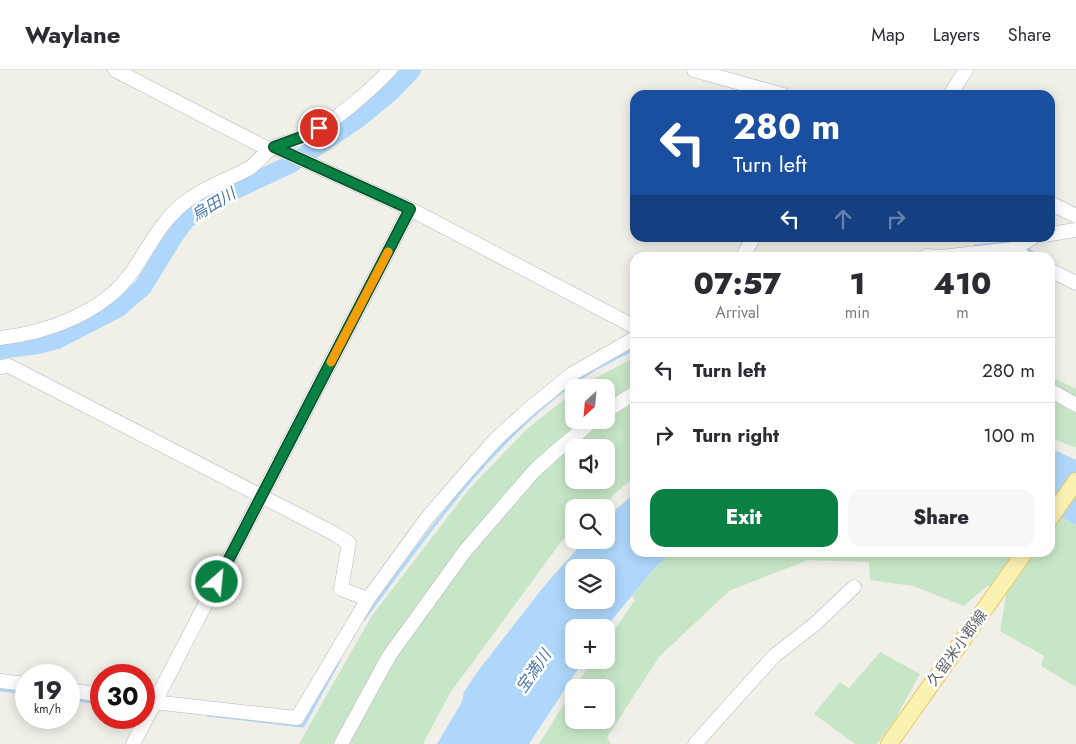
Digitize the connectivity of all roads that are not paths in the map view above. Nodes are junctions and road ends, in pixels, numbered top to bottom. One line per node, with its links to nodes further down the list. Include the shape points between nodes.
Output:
1 (115, 70): 7 (street)
2 (390, 70): 7 (street, via 375,86 310,134)
3 (694, 70): 5 (street)
4 (966, 70): 6 (street)
5 (765, 90)
6 (953, 90)
7 (272, 149): 9 (street, via 309,162); 18 (street, via 256,164 180,206 161,226 124,282 98,303 52,328)
8 (1055, 206): 10 (street)
9 (410, 209): 17 (street); 27 (street)
10 (1076, 216)
11 (1076, 230): 12 (street)
12 (1055, 233)
13 (1025, 242): 14 (street)
14 (1013, 252)
15 (1055, 272): 16 (street)
16 (1076, 283)
17 (630, 323)
18 (0, 338)
19 (630, 341): 31 (street, via 572,374 496,439 427,518)
20 (0, 367): 27 (street, via 8,366)
21 (1055, 393): 24 (street)
22 (630, 396): 23 (street)
23 (615, 405)
24 (1076, 405)
25 (583, 429): 38 (street, via 534,472 449,572 389,656)
26 (1076, 481): 28 (main road)
27 (261, 496): 31 (street, via 348,543 341,588); 34 (street)
28 (1055, 511)
29 (1022, 557): 40 (main road, 久留米小郡線)
30 (854, 587): 39 (street, via 774,656)
31 (368, 599): 35 (street, via 298,718)
32 (0, 681): 33 (street)
33 (15, 683)
34 (155, 691)
35 (155, 703)
36 (139, 729): 37 (street)
37 (133, 744)
38 (341, 744)
39 (695, 744)
40 (889, 744)

